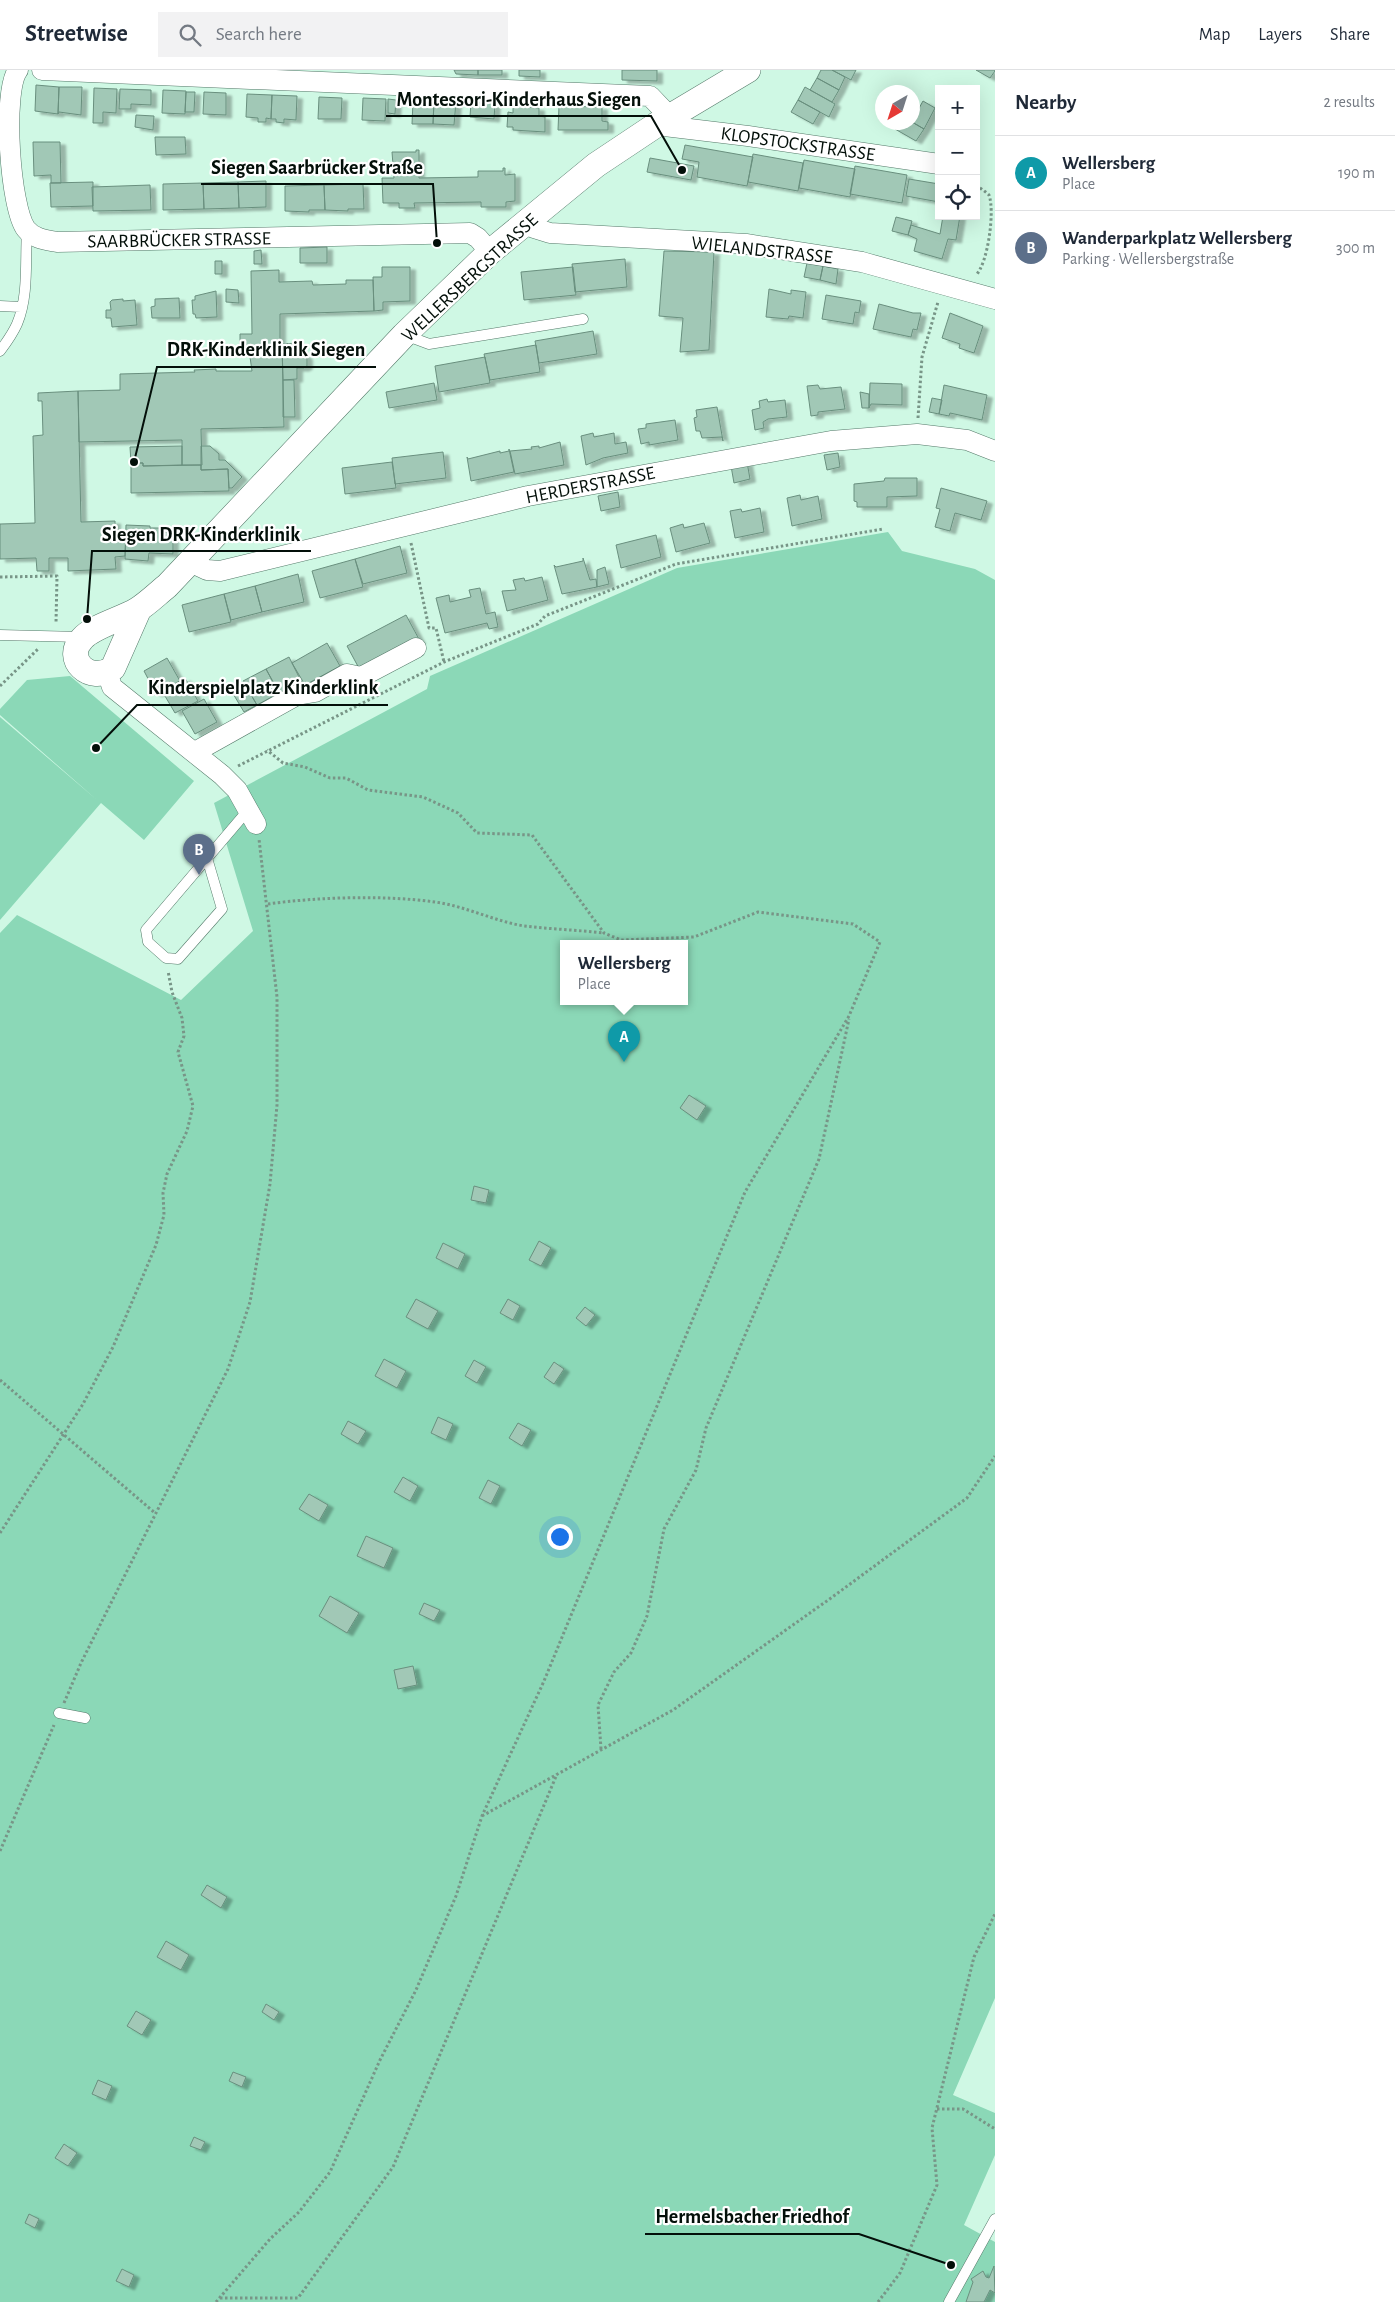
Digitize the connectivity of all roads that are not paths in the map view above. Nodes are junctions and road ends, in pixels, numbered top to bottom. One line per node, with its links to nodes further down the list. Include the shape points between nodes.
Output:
1 (18, 70): 8 (street, via 12,86 10,135 16,203)
2 (42, 70): 4 (street)
3 (748, 70): 5 (street, WELLERSBERGSTRASSE)
4 (434, 78): 5 (street, via 650,96)
5 (663, 121): 6 (street, KLOPSTOCKSTRASSE); 7 (street, WELLERSBERGSTRASSE, via 596,165)
6 (935, 163)
7 (527, 222): 9 (street, WELLERSBERGSTRASSE); 10 (street, WIELANDSTRASSE, via 550,233 746,244 862,262)
8 (26, 230): 9 (street, SAARBRÜCKER STRASSE, via 34,236 57,242 470,233); 12 (lane, via 26,279)
9 (490, 252): 14 (street, WELLERSBERGSTRASSE)
10 (995, 299)
11 (0, 306): 12 (lane)
12 (22, 307): 15 (lane, via 17,324)
13 (583, 318): 14 (lane, via 429,344)
14 (404, 335): 17 (street, WELLERSBERGSTRASSE)
15 (0, 351)
16 (995, 451): 17 (street, HERDERSTRASSE, via 967,440 917,434 831,441 528,496 220,571 207,570)
17 (190, 562): 18 (street, WELLERSBERGSTRASSE)
18 (139, 609): 20 (street, WELLERSBERGSTRASSE); 22 (street, WELLERSBERGSTRASSE, via 117,662)
19 (0, 635): 20 (lane)
20 (83, 637): 22 (street, via 76,648 81,667 96,674)
21 (416, 648): 23 (street, via 361,677 346,674 315,692 297,696)
22 (107, 672): 23 (street, via 112,687)
23 (195, 752): 24 (street, via 237,790)
24 (252, 816): 25 (lane)
25 (207, 858): 25 (lane, via 146,930 148,942 166,958 178,959 222,908)
26 (59, 1713): 27 (lane)
27 (85, 1718)
28 (995, 2219): 29 (lane)
29 (949, 2302)

